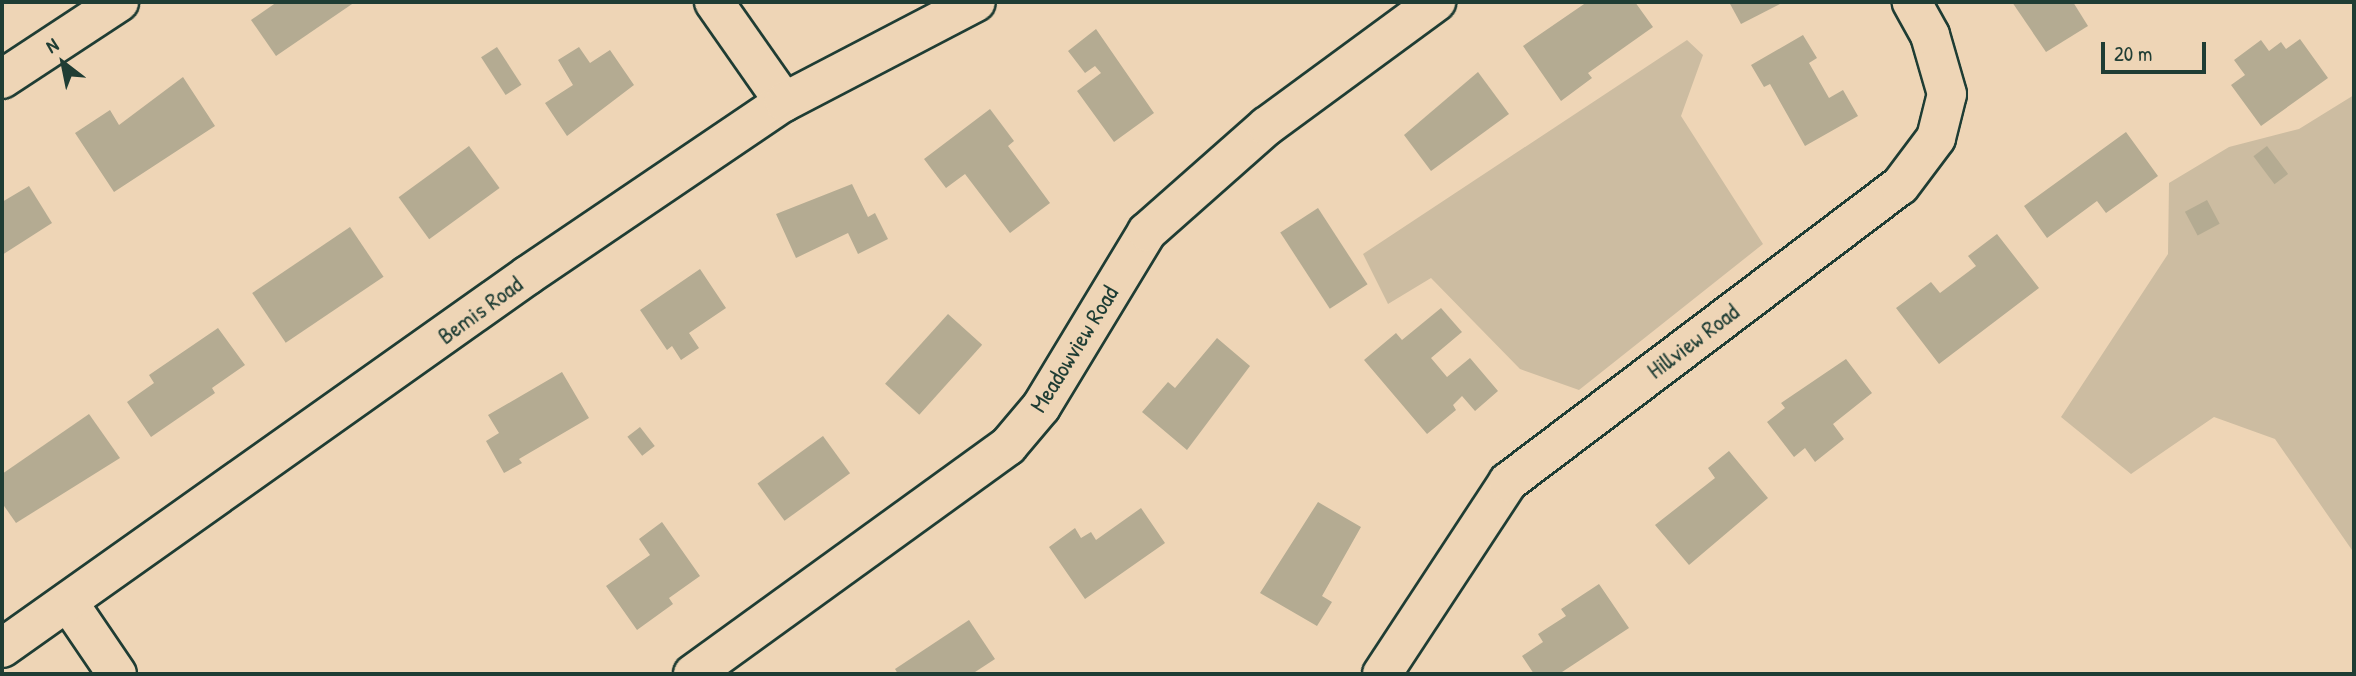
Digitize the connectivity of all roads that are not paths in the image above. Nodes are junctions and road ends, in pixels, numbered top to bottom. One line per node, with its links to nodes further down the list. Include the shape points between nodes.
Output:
1 (119, 2): 6 (street)
2 (714, 2): 7 (street)
3 (976, 2): 7 (street, Bemis Road)
4 (1436, 2): 11 (street, Meadowview Road, via 1267,126 1147,232 1048,396 1009,446)
5 (1912, 2): 12 (street, Hillview Road, via 1930,35 1947,94 1936,138 1900,186 1508,482)
6 (2, 79)
7 (784, 102): 8 (street, Bemis Road, via 528,275)
8 (68, 602): 9 (street, Bemis Road); 10 (street)
9 (2, 648)
10 (117, 674)
11 (693, 674)
12 (1382, 674)

